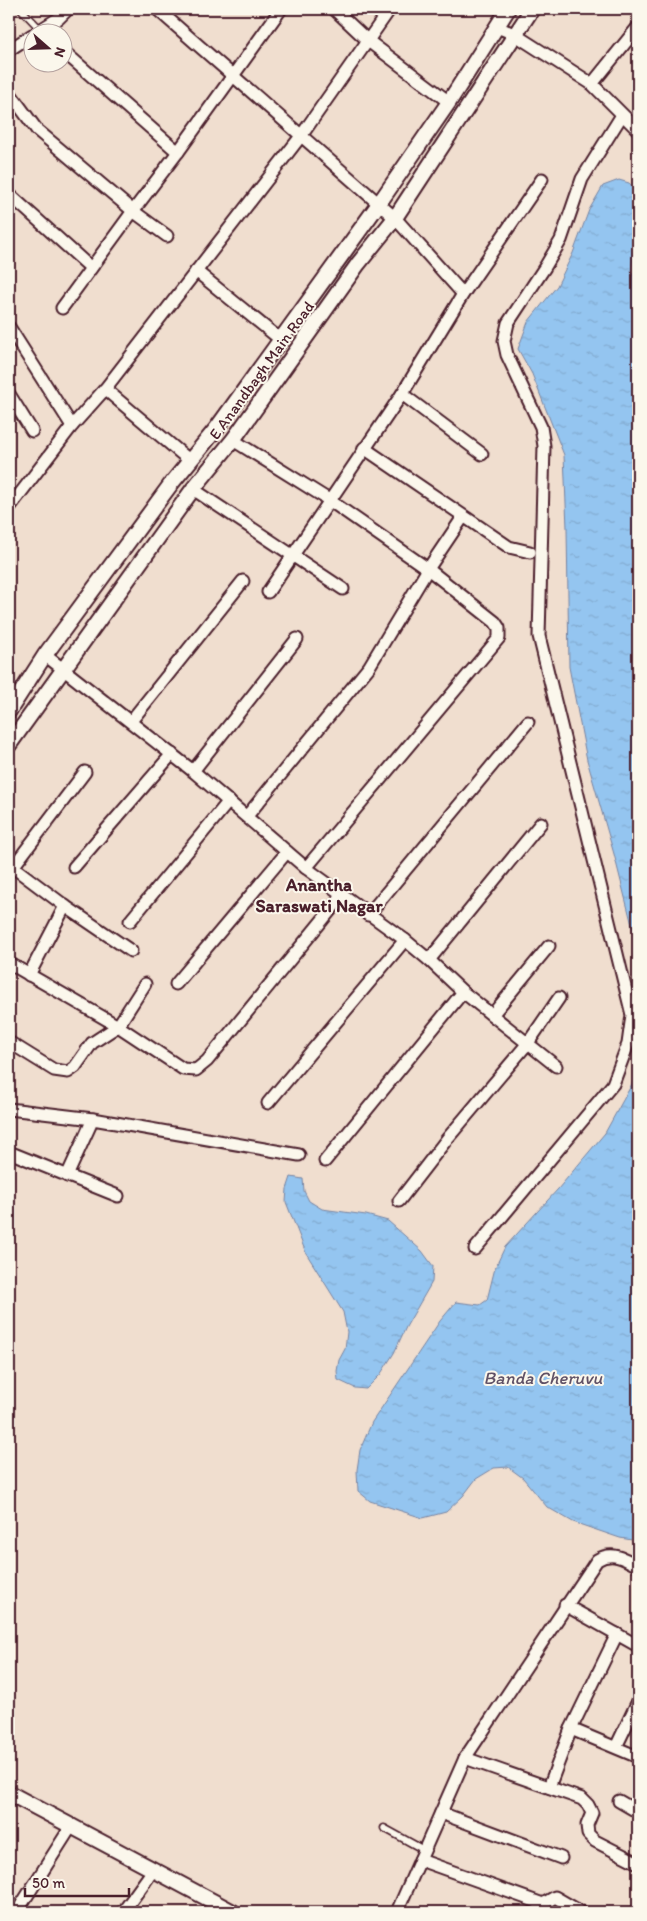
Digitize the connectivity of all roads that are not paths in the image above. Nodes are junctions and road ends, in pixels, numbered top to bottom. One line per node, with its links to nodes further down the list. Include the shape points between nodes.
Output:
1 (21, 9): 11 (lane)
2 (68, 9): 12 (street)
3 (157, 9): 10 (street)
4 (174, 9): 10 (street)
5 (281, 9): 20 (street)
6 (334, 9): 16 (street)
7 (390, 9): 16 (street)
8 (508, 9): 13 (street, E Anandbagh Main Road)
9 (532, 9): 15 (street, E Anandbagh Main Road)
10 (168, 19): 20 (street)
11 (30, 22)
12 (53, 22)
13 (497, 26): 15 (street); 23 (street, E Anandbagh Main Road)
14 (638, 28): 21 (street)
15 (514, 34): 21 (street); 32 (street, E Anandbagh Main Road)
16 (367, 40): 23 (street); 26 (street)
17 (22, 42): 18 (street)
18 (9, 50)
19 (72, 59): 27 (street)
20 (233, 76): 26 (street); 27 (street)
21 (592, 84): 24 (street)
22 (9, 92): 31 (street, via 37,130)
23 (449, 102): 30 (street, E Anandbagh Main Road)
24 (622, 115): 25 (street); 104 (street, via 582,178 561,240 508,323 504,341 507,355 541,427 544,446 539,636 632,1015 628,1044 613,1084)
25 (638, 130)
26 (301, 136): 30 (street); 35 (street)
27 (178, 152): 31 (street)
28 (542, 179): 36 (street)
29 (9, 194): 34 (street)
30 (378, 205): 32 (street); 39 (street, E Anandbagh Main Road)
31 (132, 211): 33 (street); 34 (street)
32 (395, 218): 36 (street); 45 (street, E Anandbagh Main Road, via 358,264)
33 (167, 236)
34 (91, 268): 37 (street)
35 (196, 271): 39 (street); 40 (street)
36 (463, 294): 42 (street)
37 (62, 308)
38 (9, 327): 43 (street)
39 (281, 340): 48 (street, E Anandbagh Main Road, via 216,429)
40 (105, 389): 43 (street); 48 (street)
41 (9, 394): 44 (street)
42 (402, 394): 46 (street); 47 (street)
43 (72, 426): 51 (street)
44 (32, 431)
45 (233, 440): 49 (street, E Anandbagh Main Road); 50 (street)
46 (364, 448): 50 (street); 52 (street)
47 (482, 454)
48 (189, 460): 60 (street, E Anandbagh Main Road)
49 (194, 489): 54 (street); 61 (street, E Anandbagh Main Road)
50 (329, 500): 54 (street); 55 (street)
51 (9, 508)
52 (463, 517): 53 (street, via 509,548); 55 (street)
53 (530, 552)
54 (292, 556): 57 (street); 58 (street)
55 (428, 569): 70 (street, via 369,667); 75 (street, via 495,622 500,628 499,638)
56 (243, 581): 63 (street)
57 (343, 589)
58 (268, 592)
59 (297, 639): 67 (street)
60 (46, 655): 61 (street); 62 (street, E Anandbagh Main Road)
61 (63, 669): 63 (street); 65 (street, E Anandbagh Main Road)
62 (9, 711)
63 (131, 721): 66 (street)
64 (528, 722): 78 (street)
65 (9, 745)
66 (172, 754): 67 (street); 74 (street)
67 (192, 771): 69 (street)
68 (85, 772): 73 (street)
69 (229, 801): 70 (street); 79 (street)
70 (247, 816): 72 (street)
71 (541, 823): 83 (street)
72 (287, 852): 75 (street); 87 (street)
73 (11, 866): 77 (street)
74 (74, 867)
75 (306, 868): 76 (street)
76 (343, 895): 78 (street); 91 (street, via 207,1061 196,1070 183,1069)
77 (65, 906): 82 (street); 85 (street)
78 (368, 915): 80 (street)
79 (130, 921)
80 (405, 940): 83 (street); 95 (street)
81 (549, 946): 90 (street)
82 (131, 951)
83 (429, 960): 88 (street)
84 (9, 963): 85 (street)
85 (29, 975): 91 (street)
86 (145, 984): 91 (street)
87 (176, 984)
88 (464, 992): 90 (street); 100 (street)
89 (559, 998): 93 (street)
90 (492, 1015): 93 (street)
91 (118, 1026): 92 (street, via 92,1043 68,1072 54,1070)
92 (9, 1042)
93 (528, 1043): 94 (street); 103 (street, via 446,1139)
94 (556, 1066)
95 (268, 1103)
96 (9, 1109): 97 (street)
97 (93, 1119): 99 (street); 101 (street)
98 (9, 1152): 101 (street)
99 (299, 1155)
100 (325, 1161)
101 (67, 1176): 102 (street)
102 (118, 1196)
103 (399, 1202)
104 (475, 1249)
105 (638, 1566): 106 (street, via 621,1557 605,1555 597,1560)
106 (565, 1606): 107 (street); 113 (street)
107 (617, 1634): 108 (street); 110 (street)
108 (638, 1646)
109 (638, 1702): 111 (street)
110 (571, 1729): 111 (street); 114 (street)
111 (616, 1747): 112 (street)
112 (638, 1757)
113 (465, 1758): 114 (street); 118 (street)
114 (549, 1787): 123 (street, via 582,1799 592,1813 587,1825 588,1834 595,1841)
115 (9, 1793): 119 (street)
116 (619, 1801): 117 (street)
117 (638, 1812)
118 (440, 1813): 121 (street); 122 (street)
119 (72, 1825): 124 (street); 126 (street)
120 (384, 1828): 121 (lane)
121 (422, 1855): 125 (street); 129 (street)
122 (561, 1858)
123 (638, 1863)
124 (154, 1869): 127 (street); 128 (street)
125 (541, 1908): 130 (street, via 555,1897)
126 (18, 1910)
127 (123, 1912)
128 (233, 1912)
129 (397, 1912)
130 (581, 1912)

